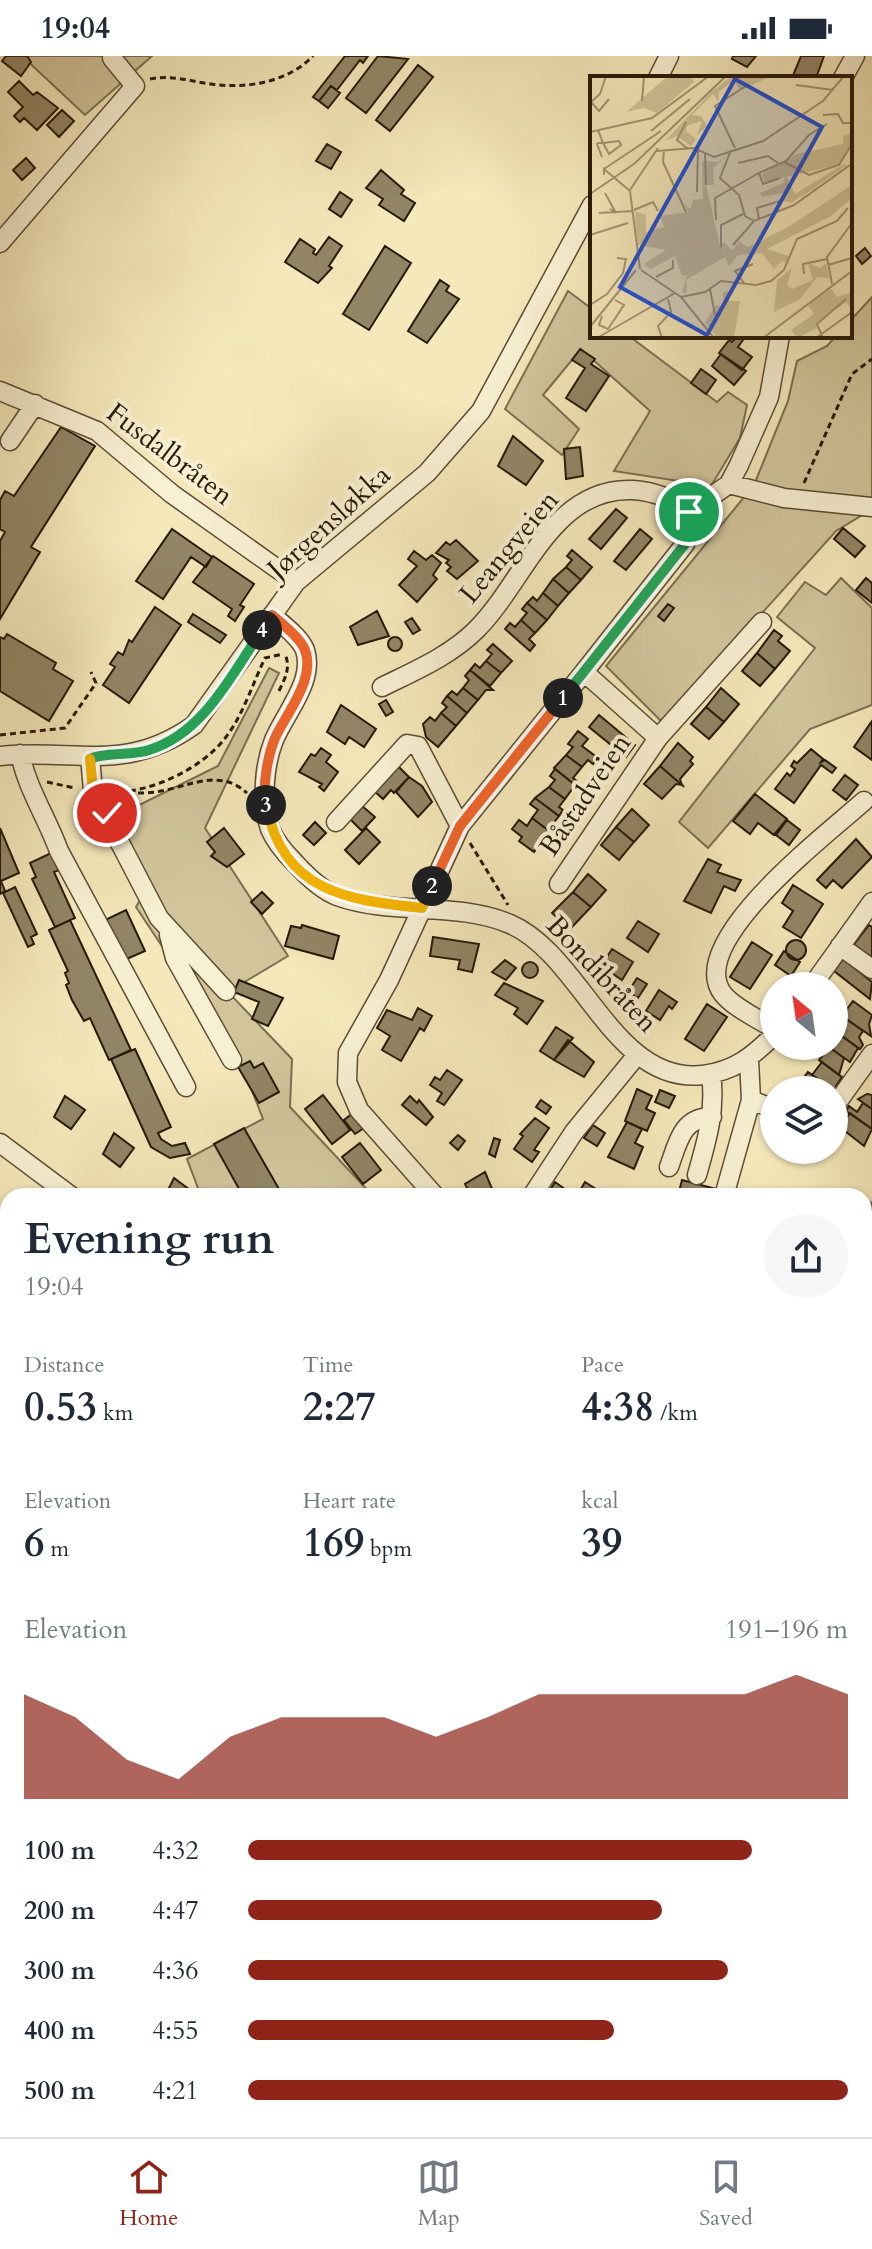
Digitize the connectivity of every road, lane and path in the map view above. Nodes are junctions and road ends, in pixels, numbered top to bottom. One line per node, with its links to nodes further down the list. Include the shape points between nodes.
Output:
1 (313, 56): 7 (path, via 274,80 220,85 174,77 151,78)
2 (669, 56): 5 (street)
3 (855, 56): 6 (street)
4 (112, 58): 7 (street)
5 (659, 76)
6 (844, 76)
7 (135, 86): 9 (street)
8 (590, 209): 19 (street, Jørgensløkka, via 481,411 427,473)
9 (0, 243)
10 (780, 338): 15 (street, via 769,397)
11 (872, 359): 16 (path, via 852,374)
12 (0, 391): 13 (street, Fusdalbråten)
13 (35, 404): 14 (street); 19 (street, Fusdalbråten, via 97,431 172,494)
14 (10, 441)
15 (729, 484): 16 (street); 18 (street)
16 (797, 499): 17 (street)
17 (872, 507)
18 (689, 512): 24 (street, via 685,544); 25 (street, Leangveien, via 652,492 622,490 577,505 472,634 446,654)
19 (296, 582): 20 (street, Jørgensløkka)
20 (272, 615): 31 (street, Jørgensløkka, via 194,725 152,750); 38 (street, Bondibråten, via 304,647 307,674 273,741 264,795 270,829 309,878 337,896)
21 (762, 622): 28 (street, Båstadveien)
22 (285, 654): 26 (path, via 287,675)
23 (91, 672): 27 (path, via 96,683 65,728)
24 (584, 672): 28 (street, Båstadveien); 36 (street)
25 (382, 687)
26 (274, 703)
27 (0, 735)
28 (658, 738): 37 (street, Båstadveien)
29 (20, 754): 30 (street, Jørgensløkka); 31 (street, Jørgensløkka); 53 (street, via 59,851)
30 (0, 756)
31 (90, 757): 40 (street, via 93,791)
32 (250, 785): 33 (path, via 251,794 217,777 170,792)
33 (134, 793)
34 (864, 801): 46 (street, Bondibråten, via 741,916 719,952 716,978 723,995)
35 (336, 822): 36 (street, via 407,744 418,746)
36 (460, 826): 38 (street); 41 (path)
37 (559, 884)
38 (422, 908): 41 (street, Bondibråten, via 484,916); 62 (street, via 348,1053 347,1082 359,1110)
39 (870, 909): 42 (street)
40 (168, 931): 45 (street); 50 (street, via 175,958)
41 (523, 931): 49 (street, Bondibråten, via 546,950)
42 (840, 946): 43 (street); 44 (street)
43 (872, 969)
44 (822, 972)
45 (226, 991)
46 (760, 1022)
47 (760, 1048): 51 (street, Bondibråten)
48 (872, 1054): 54 (street)
49 (637, 1055): 52 (street, Bondibråten, via 686,1077); 63 (street, via 574,1132)
50 (232, 1060)
51 (749, 1060): 52 (street, Bondibråten); 55 (street)
52 (711, 1074): 57 (street)
53 (186, 1087)
54 (848, 1087)
55 (751, 1100): 56 (street); 64 (street)
56 (760, 1104)
57 (712, 1117): 59 (street, via 698,1117 685,1127); 60 (street)
58 (0, 1143): 61 (street)
59 (669, 1167)
60 (697, 1175)
61 (60, 1188)
62 (428, 1188)
63 (537, 1188)
64 (726, 1188)
65 (0, 1932): 66 (path)
66 (0, 1941)

